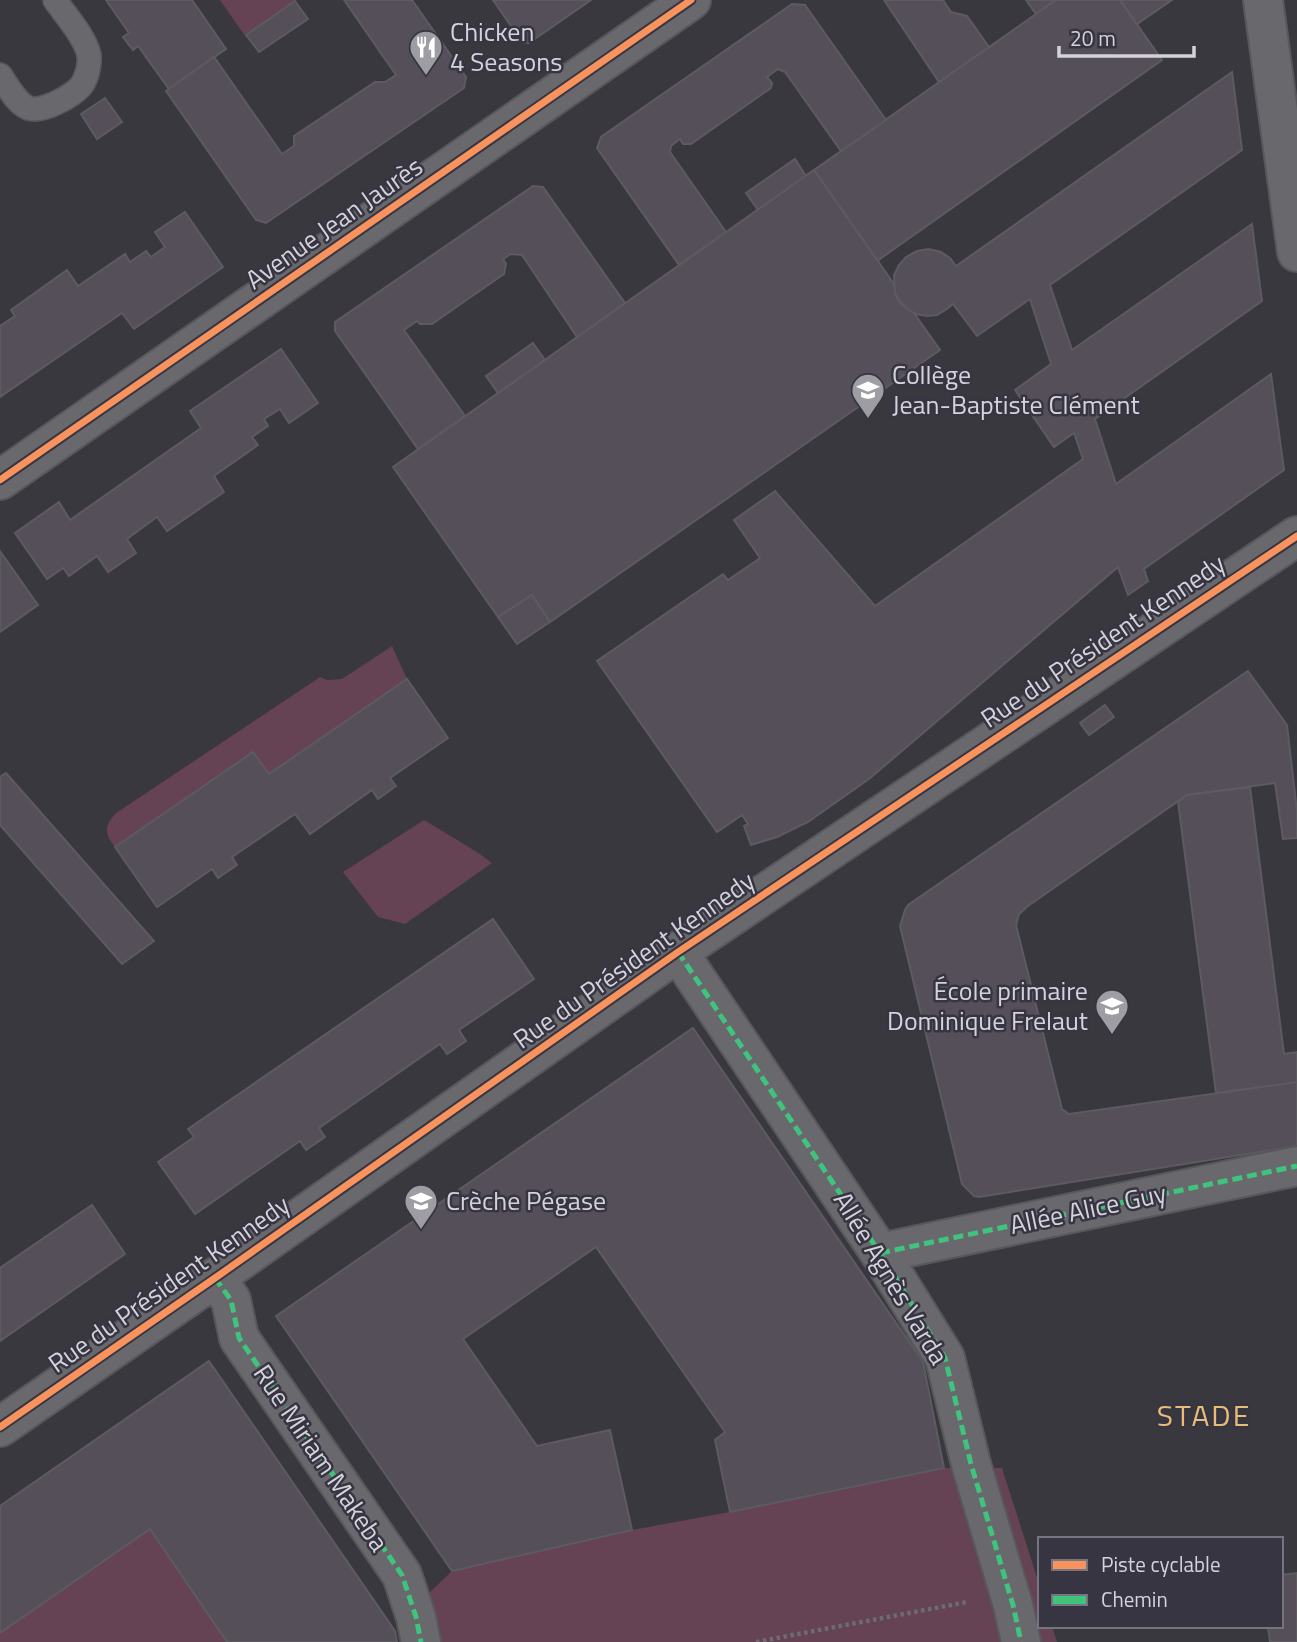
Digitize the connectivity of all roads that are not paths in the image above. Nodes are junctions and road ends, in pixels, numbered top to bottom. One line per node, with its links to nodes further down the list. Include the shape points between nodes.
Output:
1 (55, 0): 4 (lane, via 85,43 89,57 80,87 48,107 34,109 19,102)
2 (691, 0): 6 (street, Avenue Jean Jaurès)
3 (1263, 0): 5 (street)
4 (0, 75)
5 (1297, 252)
6 (0, 480)
7 (1297, 536): 8 (street, Rue du Président Kennedy)
8 (678, 952): 10 (street, Allée Agnès Varda); 11 (street, Rue du Président Kennedy)
9 (1297, 1166): 10 (street, Allée Alice Guy)
10 (880, 1253): 14 (street, Allée Agnès Varda, via 944,1358)
11 (215, 1278): 12 (street, Rue du Président Kennedy); 13 (street, Rue Miriam Makeba, via 231,1300 239,1338 402,1575)
12 (0, 1427)
13 (421, 1642)
14 (1021, 1642)

